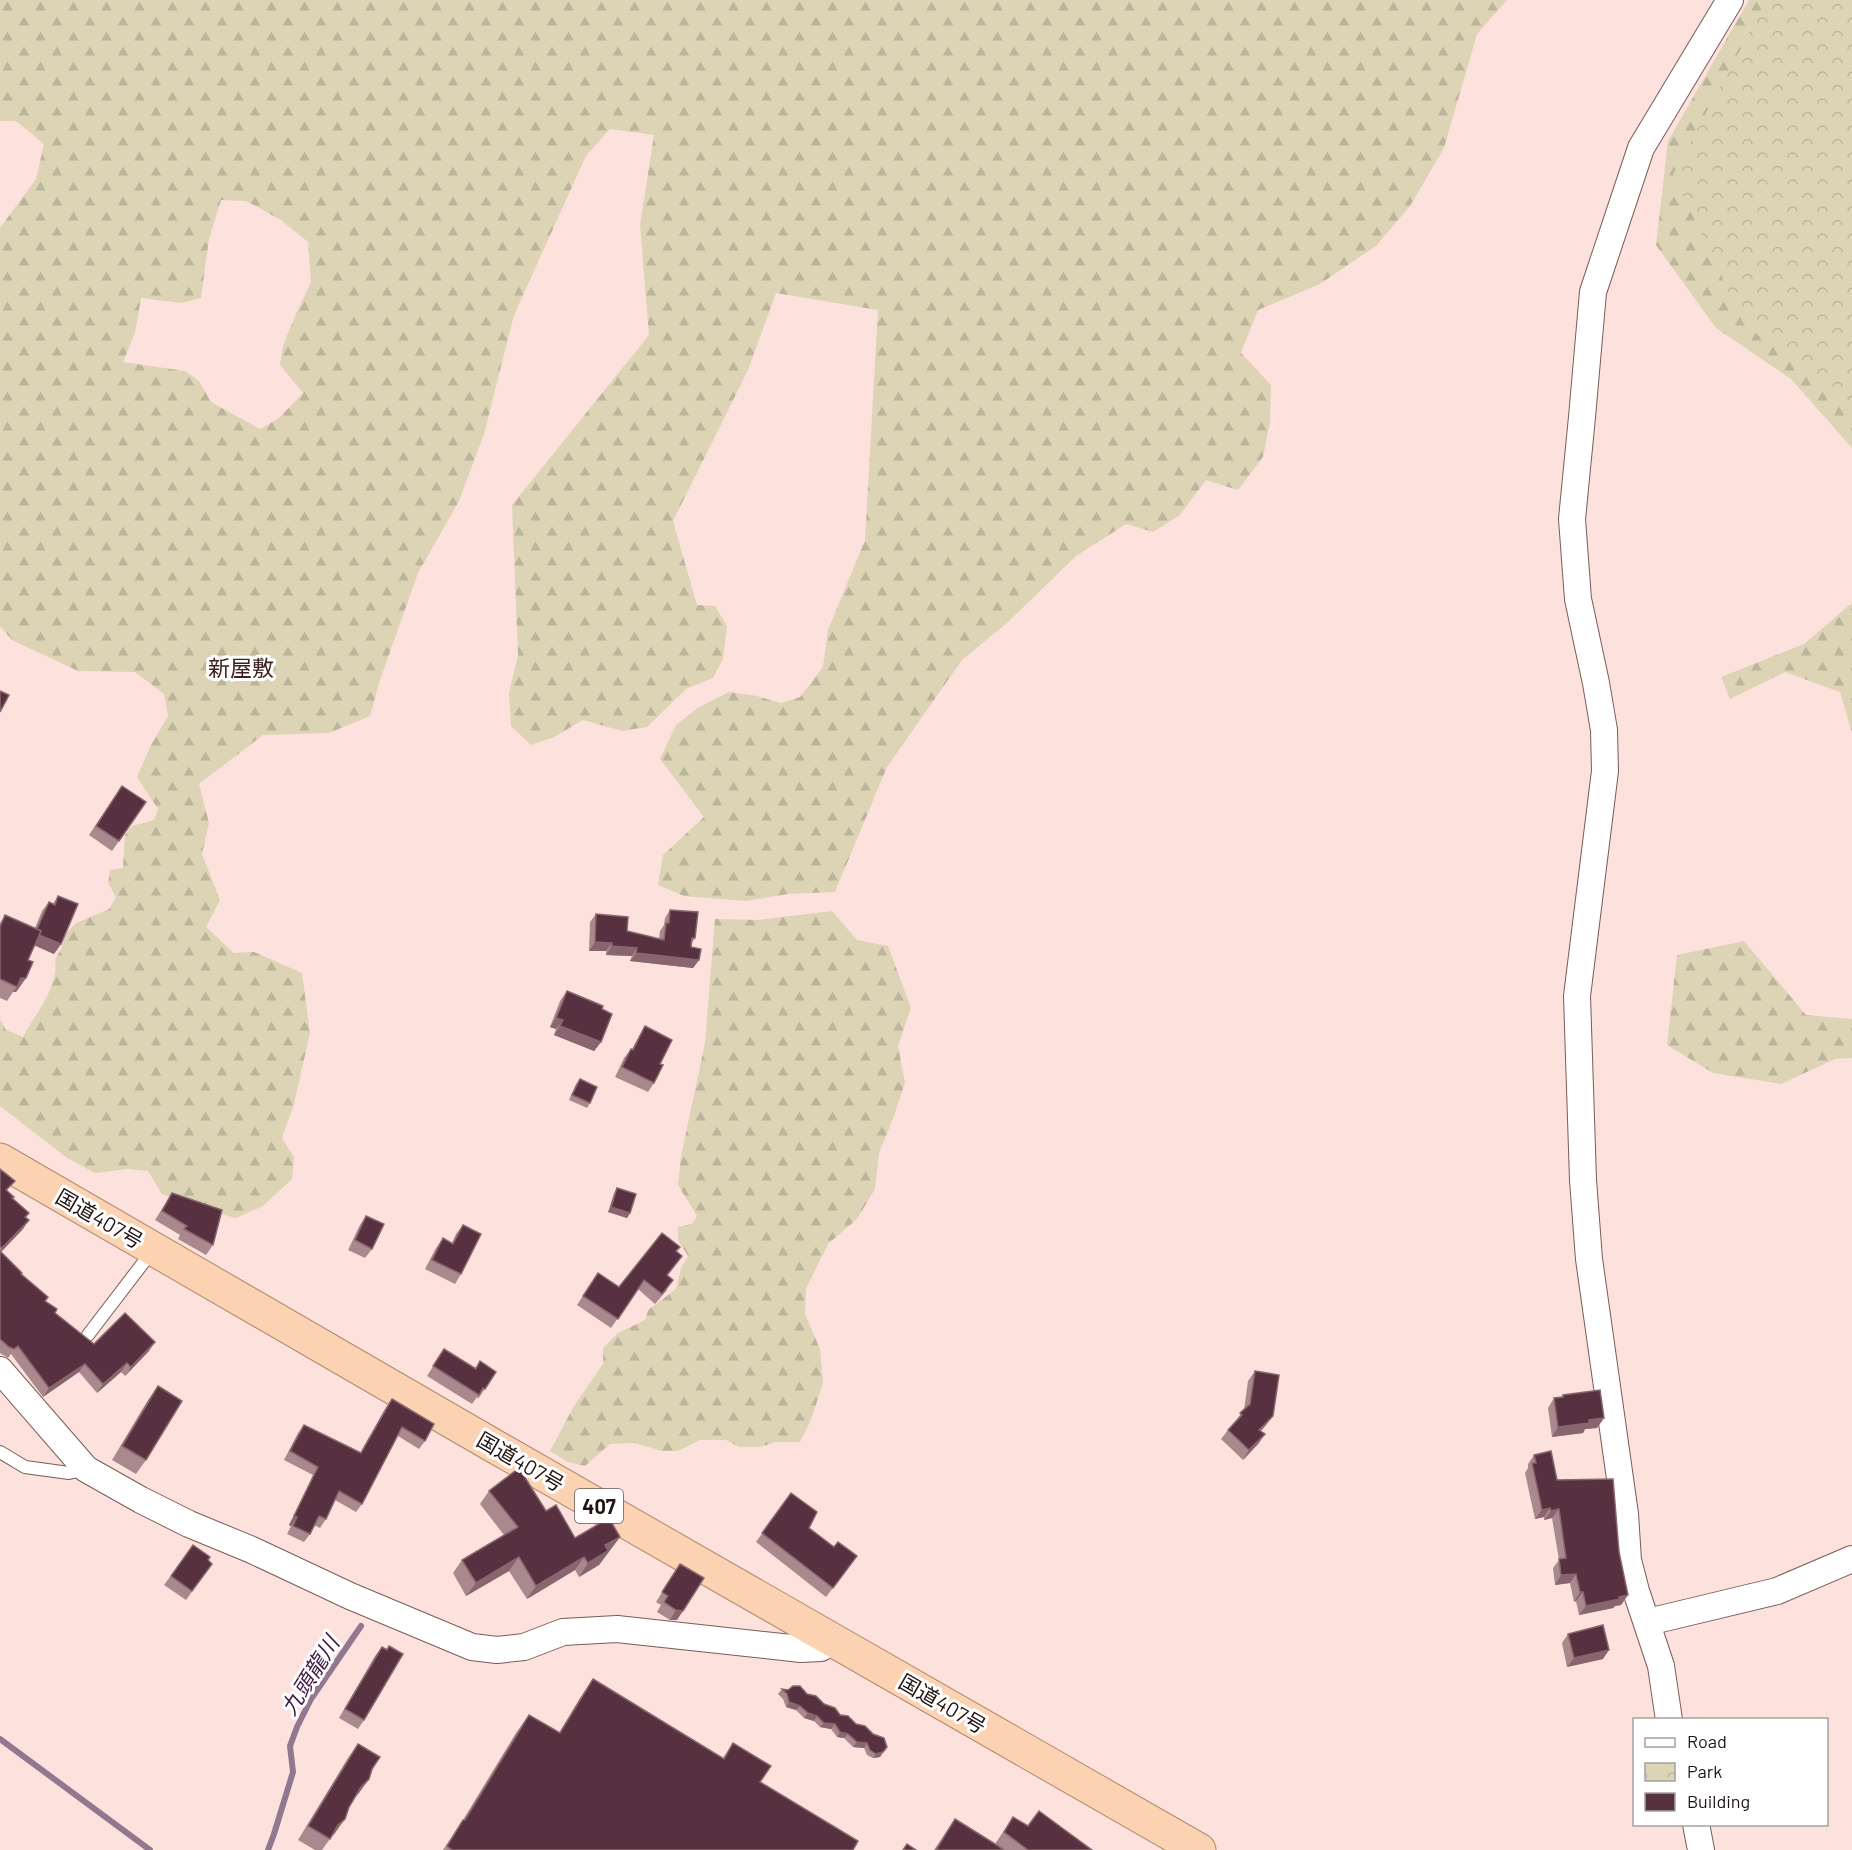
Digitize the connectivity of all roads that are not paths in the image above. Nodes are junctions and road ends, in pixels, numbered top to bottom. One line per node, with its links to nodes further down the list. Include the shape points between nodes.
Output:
1 (1730, 0): 9 (street, via 1641,148 1593,292 1572,519 1578,599 1604,730 1605,771 1577,996 1583,1180 1589,1259 1628,1560)
2 (0, 1160): 3 (highway, 国道407号 / 407)
3 (153, 1249): 4 (lane); 10 (highway, 国道407号 / 407)
4 (88, 1335)
5 (0, 1371): 7 (street)
6 (0, 1452): 7 (lane, via 25,1467 69,1473)
7 (86, 1469): 10 (street, via 189,1524 472,1647 524,1647 563,1632 617,1629 801,1649 821,1648)
8 (1852, 1559): 9 (street, via 1777,1592)
9 (1648, 1622): 11 (street, via 1661,1666)
10 (833, 1640): 13 (highway, 国道407号 / 407)
11 (1669, 1718)
12 (1696, 1826): 14 (street)
13 (1199, 1850)
14 (1701, 1850)

